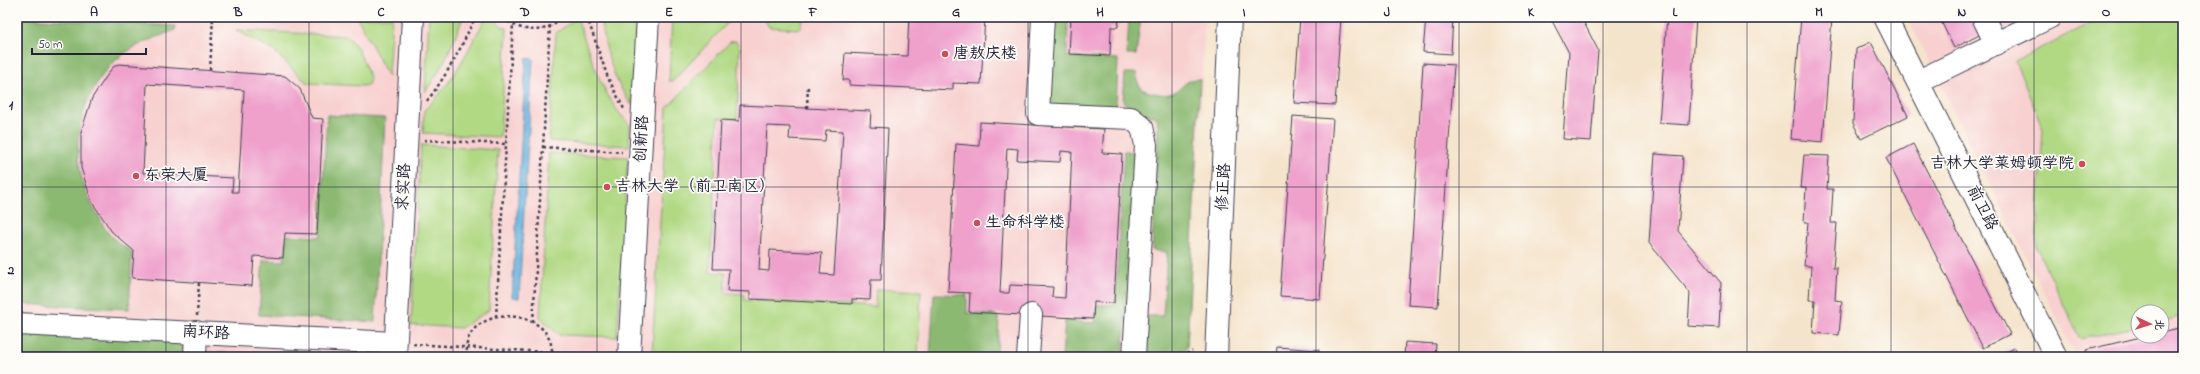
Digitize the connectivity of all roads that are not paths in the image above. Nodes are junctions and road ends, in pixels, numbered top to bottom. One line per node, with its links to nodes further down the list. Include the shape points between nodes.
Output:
1 (413, 17): 13 (street, 求实路)
2 (648, 17): 15 (street, 创新路)
3 (1044, 17): 17 (street, via 1038,114 1131,118 1142,127 1146,146)
4 (1230, 17): 18 (street, 修正路)
5 (1885, 17): 9 (street, 前卫路)
6 (1983, 17): 8 (street)
7 (2050, 17): 8 (street)
8 (1996, 44): 9 (street)
9 (1919, 82): 19 (street, 前卫路)
10 (1031, 315): 16 (street)
11 (17, 324): 12 (street, 南环路)
12 (197, 325): 13 (street, 南环路); 14 (street)
13 (400, 350)
14 (195, 357)
15 (628, 357)
16 (1028, 357)
17 (1134, 357)
18 (1216, 357)
19 (2056, 357)

